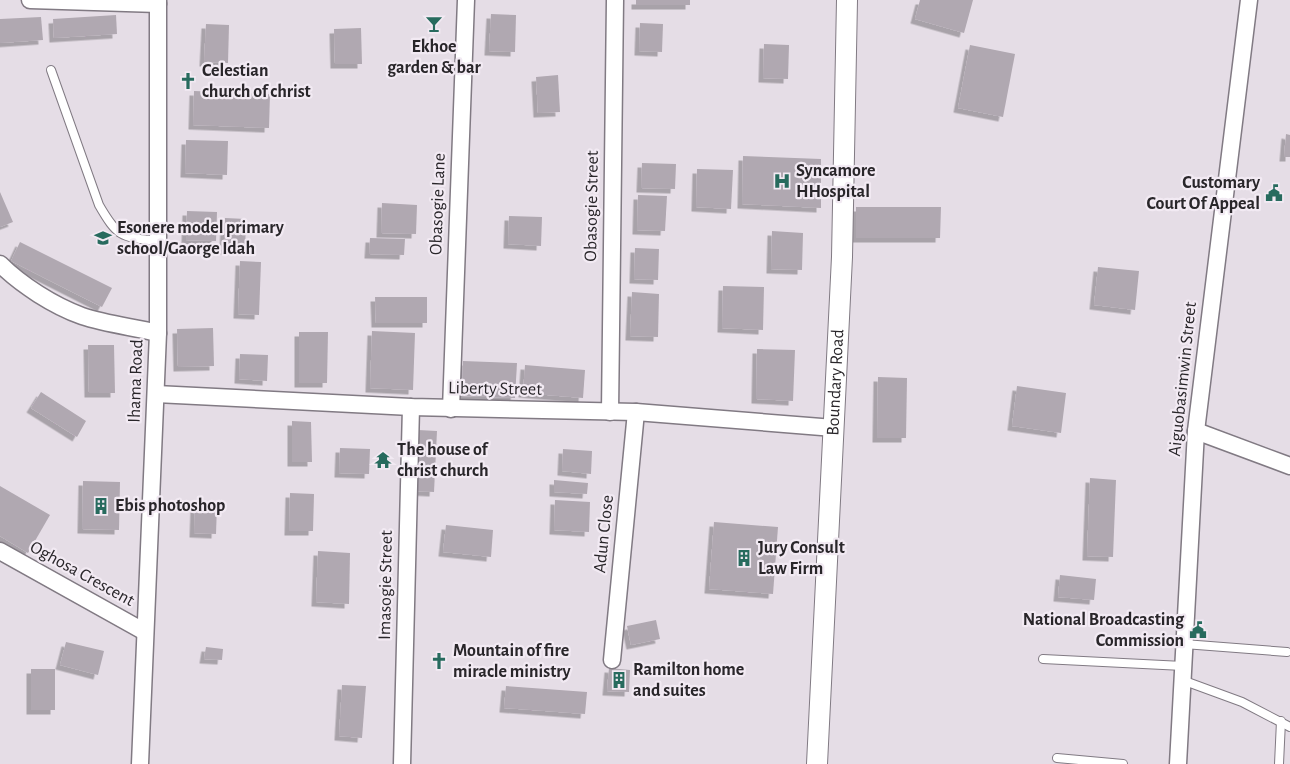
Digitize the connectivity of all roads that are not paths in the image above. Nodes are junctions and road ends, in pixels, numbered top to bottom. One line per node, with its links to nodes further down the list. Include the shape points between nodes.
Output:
1 (30, 0): 6 (street)
2 (466, 0): 13 (street, Obasogie Lane)
3 (614, 0): 14 (street, Obasogie Street)
4 (847, 0): 16 (street, Boundary Road, via 842,257)
5 (1249, 0): 17 (street, Aiguobasimwin Street)
6 (158, 2): 8 (street, Ihama Road)
7 (51, 70): 8 (lane, via 99,205 109,222 117,232 129,238)
8 (158, 241): 10 (street, Ihama Road)
9 (0, 264): 10 (street, via 14,278 82,316)
10 (158, 333): 11 (street, Ihama Road)
11 (156, 394): 12 (street, Liberty Street); 20 (street, Ihama Road)
12 (410, 407): 13 (street, Liberty Street); 30 (street, Imasogie Street)
13 (450, 408): 14 (street, Liberty Street)
14 (610, 412): 15 (street, Liberty Street)
15 (636, 412): 16 (street, Liberty Street); 24 (street, Adun Close)
16 (834, 428): 31 (street, Boundary Road)
17 (1196, 432): 18 (street); 21 (street, Aiguobasimwin Street)
18 (1290, 466)
19 (0, 551): 20 (street, Oghosa Crescent)
20 (145, 632): 29 (street, Ihama Road)
21 (1184, 644): 22 (lane); 25 (street, Aiguobasimwin Street)
22 (1287, 652)
23 (1043, 659): 25 (lane)
24 (612, 660)
25 (1183, 673): 26 (lane); 33 (street, Aiguobasimwin Street)
26 (1281, 721): 27 (lane); 34 (lane)
27 (1290, 727)
28 (1057, 758): 32 (lane)
29 (140, 764)
30 (402, 764)
31 (817, 764)
32 (1123, 764)
33 (1178, 764)
34 (1278, 764)

